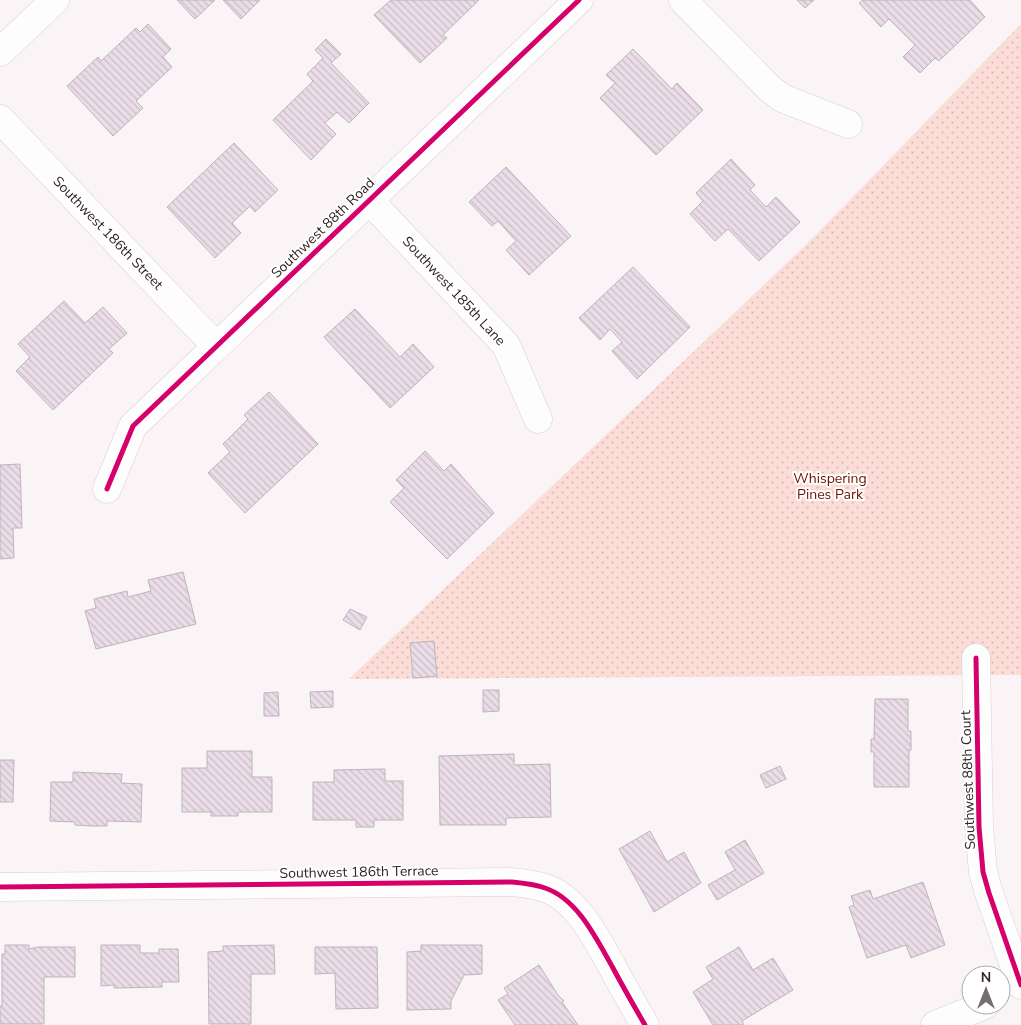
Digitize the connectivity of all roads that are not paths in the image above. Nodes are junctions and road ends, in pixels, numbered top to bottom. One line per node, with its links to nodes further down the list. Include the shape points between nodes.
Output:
1 (55, 0): 4 (street)
2 (579, 0): 7 (street, Southwest 88th Road)
3 (683, 0): 6 (street, via 782,98)
4 (0, 52)
5 (0, 120): 8 (street, Southwest 186th Street)
6 (848, 124)
7 (369, 200): 8 (street, Southwest 88th Road); 9 (street, Southwest 185th Lane, via 506,345)
8 (217, 346): 10 (street, Southwest 88th Road, via 133,426)
9 (538, 420)
10 (107, 489)
11 (976, 658): 13 (street, Southwest 88th Court, via 979,827 983,872)
12 (0, 887): 15 (street, Southwest 186th Terrace, via 528,884 561,896 576,910)
13 (1021, 986)
14 (961, 1015): 16 (street)
15 (645, 1025)
16 (935, 1025)

